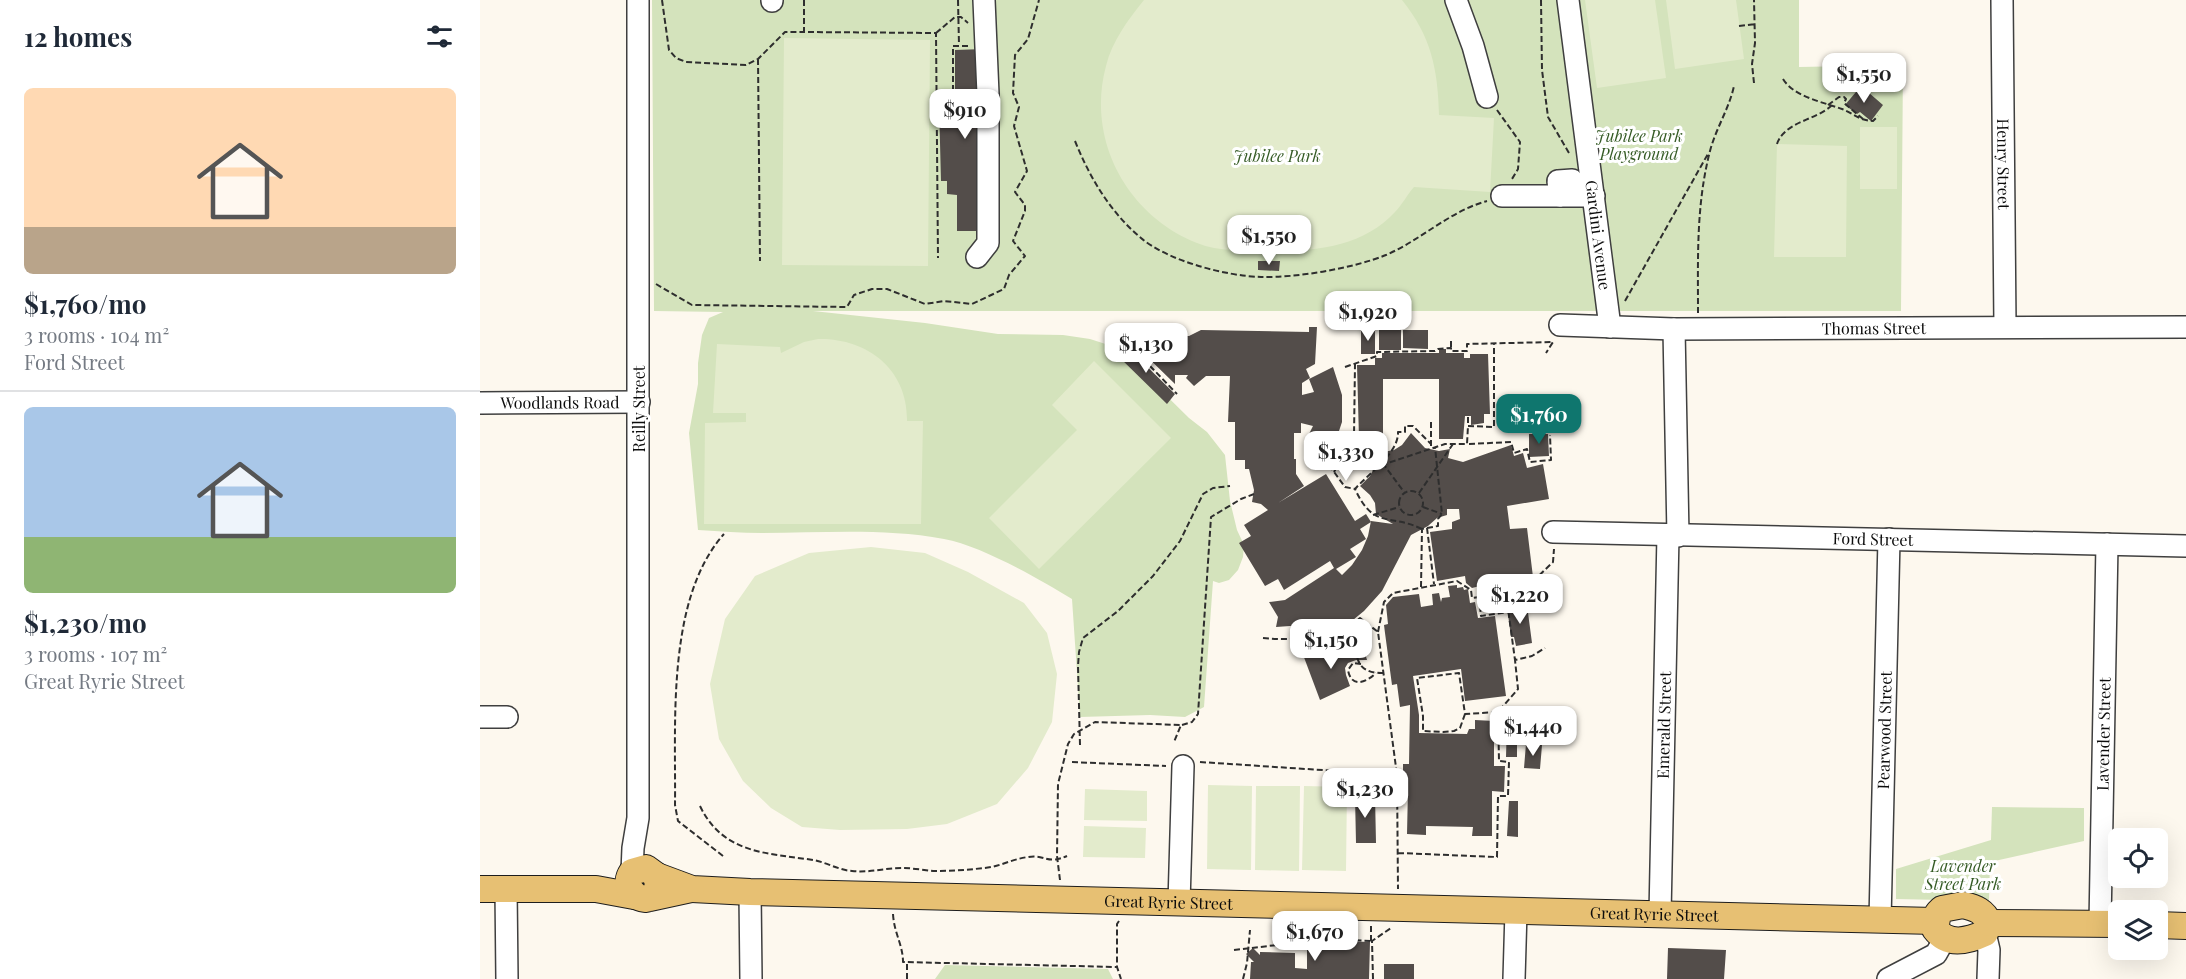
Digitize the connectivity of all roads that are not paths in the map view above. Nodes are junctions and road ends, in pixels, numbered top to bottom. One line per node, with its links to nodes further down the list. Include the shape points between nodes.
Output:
1 (638, 0): 15 (street, Reilly Street)
2 (984, 0): 9 (street, via 987,243)
3 (1456, 0): 6 (street)
4 (1568, 0): 8 (street, Gardini Avenue)
5 (2002, 0): 11 (street, Henry Street)
6 (1487, 97)
7 (1502, 196): 8 (street)
8 (1578, 196): 12 (street, Gardini Avenue)
9 (977, 257)
10 (1560, 325): 12 (street, Thomas Street)
11 (2005, 326): 13 (street, Thomas Street); 14 (street, Thomas Street)
12 (1610, 327): 14 (street, Thomas Street)
13 (2186, 327)
14 (1674, 329): 18 (street, Emerald Street)
15 (639, 402): 16 (street, Woodlands Road); 25 (street, Reilly Street, via 638,818 633,848)
16 (480, 404)
17 (1555, 533): 18 (street, Ford Street)
18 (1673, 536): 19 (street, Ford Street); 32 (street, Emerald Street)
19 (1889, 539): 20 (street, Ford Street); 33 (street, Pearwood Street)
20 (2107, 544): 21 (street, Ford Street); 29 (street, Lavender Street)
21 (2186, 546)
22 (480, 717): 23 (street)
23 (507, 717)
24 (1183, 766): 30 (street)
25 (643, 882): 27 (main road, Great Ryrie Street, via 596,889); 28 (main road, Great Ryrie Street)
26 (480, 890): 27 (main road, Great Ryrie Street)
27 (506, 890): 39 (street)
28 (750, 892): 30 (main road, Great Ryrie Street); 40 (street)
29 (2109, 900)
30 (1179, 903): 31 (main road, Great Ryrie Street)
31 (1516, 911): 32 (main road, Great Ryrie Street); 41 (street)
32 (1660, 914): 33 (main road, Great Ryrie Street)
33 (1880, 920): 38 (main road, Great Ryrie Street)
34 (2108, 924): 37 (main road)
35 (2168, 925): 36 (main road)
36 (2186, 926)
37 (1987, 928): 38 (main road, via 1965,940 1954,940); 38 (main road, via 1986,915 1963,905 1938,913); 43 (street)
38 (1940, 929): 42 (street, via 1936,954)
39 (507, 979)
40 (750, 979)
41 (1514, 979)
42 (1888, 979)
43 (1988, 979)

